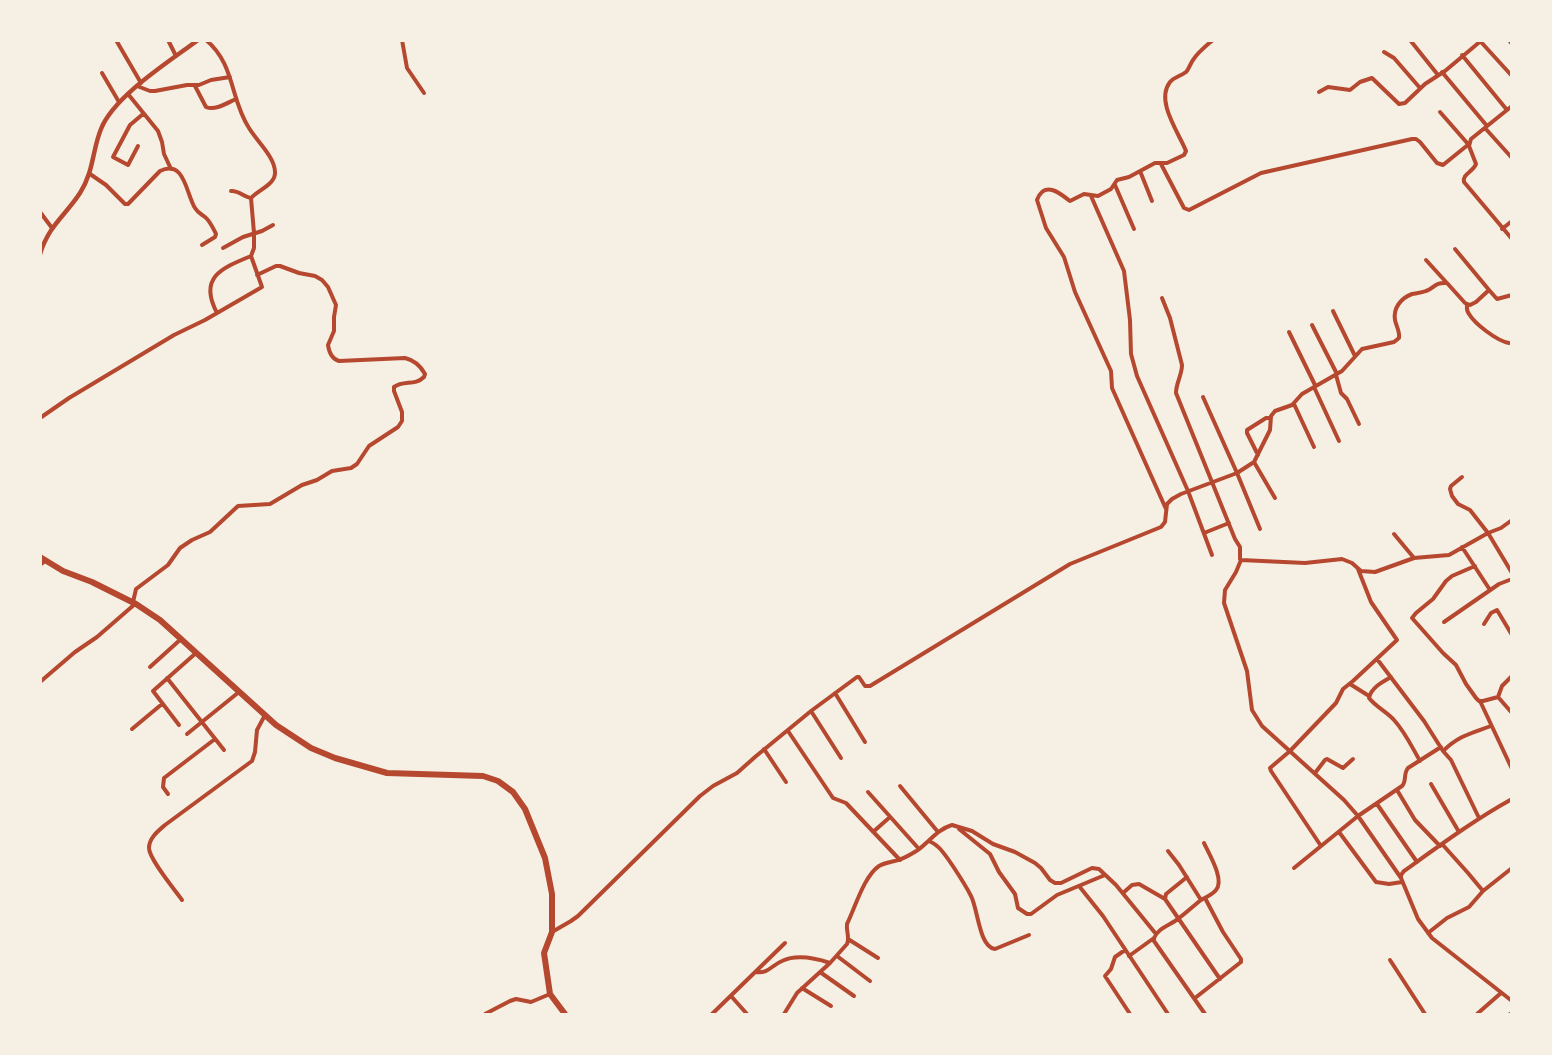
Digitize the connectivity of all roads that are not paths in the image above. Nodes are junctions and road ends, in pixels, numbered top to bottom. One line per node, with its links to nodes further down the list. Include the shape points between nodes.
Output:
1 (116, 40): 18 (street)
2 (168, 40): 12 (street)
3 (198, 40): 12 (street)
4 (206, 40): 17 (street, via 220,55)
5 (402, 40): 22 (street, via 406,68)
6 (1213, 40): 34 (street, via 1166,90 1169,115 1186,151)
7 (1410, 40): 15 (street)
8 (1509, 40): 10 (street)
9 (1481, 41): 13 (street); 16 (street)
10 (1512, 44)
11 (1384, 52): 20 (street)
12 (176, 56): 18 (street)
13 (1462, 56): 15 (street); 27 (street)
14 (102, 73): 25 (street)
15 (1440, 74): 20 (street); 30 (street)
16 (1512, 76)
17 (230, 77): 19 (street); 24 (street)
18 (139, 85): 19 (street, via 150,91); 23 (street)
19 (195, 86): 24 (street, via 209,108)
20 (1420, 88): 21 (street, via 1402,104 1372,78 1350,90 1329,87)
21 (1319, 92)
22 (424, 93)
23 (128, 94): 25 (street); 29 (street)
24 (236, 99): 41 (street, via 244,121 267,153 275,173 272,181)
25 (119, 102): 37 (street, via 100,131)
26 (1512, 106): 27 (street)
27 (1507, 110): 30 (street)
28 (1440, 112): 31 (street)
29 (143, 114): 32 (street, via 128,127 113,157 128,165); 35 (street, via 160,136)
30 (1486, 127): 31 (street); 33 (street)
31 (1468, 144): 34 (street, via 1443,165 1412,139 1278,168 1189,210 1184,208); 48 (street, via 1476,164 1464,177 1464,183)
32 (138, 146)
33 (1512, 158)
34 (1161, 163): 36 (street)
35 (171, 169): 37 (street, via 160,171 128,204); 51 (street, via 182,175 193,205 216,234)
36 (1140, 171): 38 (street); 42 (street)
37 (90, 174): 46 (street)
38 (1115, 184): 40 (street, via 1098,196); 47 (street)
39 (231, 190): 41 (street)
40 (1091, 195): 83 (street, via 1124,271 1131,354 1137,376); 85 (street, via 1070,201 1060,193 1044,190 1037,200 1046,228 1064,257 1075,292 1112,371 1112,388)
41 (251, 198): 49 (street)
42 (1152, 201)
43 (40, 212): 46 (street)
44 (1512, 221): 48 (street)
45 (273, 225): 49 (street)
46 (52, 228): 54 (street)
47 (1134, 229)
48 (1502, 229): 50 (street)
49 (254, 233): 52 (street); 55 (street)
50 (1512, 239)
51 (202, 245)
52 (223, 248)
53 (1455, 249): 59 (street)
54 (40, 254)
55 (251, 256): 57 (street); 64 (street, via 216,274 210,295)
56 (1426, 261): 58 (street)
57 (257, 275): 64 (street, via 262,288); 102 (street, via 280,266 322,280 336,305 334,331 328,345 335,360 410,359 423,370 424,378 394,387 402,421 369,446 354,466 335,470 270,504 238,506 210,532 180,548 168,565 136,589)
58 (1447, 283): 62 (street); 68 (street, via 1438,283 1401,301 1395,317 1399,338 1365,347)
59 (1489, 290): 60 (street, via 1497,299); 62 (street, via 1476,302)
60 (1512, 295)
61 (1162, 298): 82 (street, via 1182,365 1176,393)
62 (1467, 304): 67 (street, via 1469,315 1488,333)
63 (1333, 311): 68 (street)
64 (217, 313): 73 (street, via 174,335)
65 (1312, 325): 69 (street)
66 (1289, 332): 70 (street)
67 (1509, 343)
68 (1355, 356): 69 (street)
69 (1336, 374): 70 (street); 75 (street, via 1341,393)
70 (1315, 386): 72 (street); 76 (street)
71 (1203, 397): 80 (street)
72 (1294, 404): 74 (street, via 1278,408); 77 (street)
73 (40, 418)
74 (1271, 418): 78 (street); 78 (street, via 1247,430)
75 (1359, 424)
76 (1339, 441)
77 (1314, 447)
78 (1258, 456): 79 (street)
79 (1254, 462): 80 (street); 84 (street)
80 (1237, 473): 82 (street); 88 (street)
81 (1462, 477): 90 (street, via 1451,486 1452,496 1470,510)
82 (1211, 482): 83 (street); 87 (street)
83 (1188, 491): 85 (street, via 1172,499); 89 (street)
84 (1275, 498)
85 (1166, 511): 116 (street, via 1161,527 1070,564 870,686 857,677)
86 (1512, 520): 90 (street)
87 (1229, 524): 89 (street); 96 (street, via 1240,547)
88 (1260, 530)
89 (1203, 533): 93 (street)
90 (1488, 533): 92 (street); 99 (street)
91 (1394, 534): 94 (street)
92 (1462, 547): 94 (street, via 1446,556); 97 (street)
93 (1212, 555)
94 (1414, 558): 98 (street, via 1375,572)
95 (42, 561): 102 (highway)
96 (1241, 561): 98 (street, via 1305,563 1342,559); 135 (street, via 1225,590 1224,603 1247,671 1251,707 1262,726)
97 (1475, 566): 101 (street); 119 (street, via 1452,576 1412,618 1456,665)
98 (1358, 568): 108 (street, via 1374,607 1397,638)
99 (1512, 573)
100 (1512, 579): 101 (street)
101 (1490, 590): 103 (street)
102 (134, 603): 106 (highway); 113 (street)
103 (1444, 622)
104 (1484, 624): 105 (street, via 1497,610)
105 (1512, 635)
106 (181, 638): 107 (highway); 109 (street)
107 (197, 652): 112 (street); 115 (highway)
108 (1377, 659): 111 (street); 114 (street)
109 (150, 666)
110 (1512, 676): 118 (street)
111 (1391, 677): 117 (street); 133 (street)
112 (167, 678): 120 (street, via 153,691); 124 (street)
113 (40, 682)
114 (1350, 684): 117 (street); 135 (street)
115 (239, 692): 123 (highway); 124 (street)
116 (835, 693): 121 (street); 131 (street)
117 (1369, 696): 138 (street, via 1399,725)
118 (1498, 697): 119 (street); 122 (street)
119 (1479, 701): 126 (street)
120 (162, 704): 125 (street); 127 (street)
121 (812, 711): 128 (street); 136 (street)
122 (1512, 713)
123 (265, 715): 175 (street, via 257,730 252,761 165,825 151,840 149,852); 177 (highway, via 311,748 335,758 387,773 483,776 513,792 525,808 545,858 552,894)
124 (202, 723): 129 (street); 130 (street)
125 (179, 725)
126 (1491, 726): 133 (street); 139 (street)
127 (132, 729)
128 (788, 731): 132 (street); 153 (street, via 833,798 846,803)
129 (187, 734)
130 (215, 739): 134 (street); 146 (street, via 165,778 163,787)
131 (865, 742)
132 (764, 749): 141 (street); 177 (street, via 737,773 700,796 578,916)
133 (1442, 749): 138 (street); 151 (street)
134 (224, 750)
135 (1290, 751): 140 (street); 160 (street, via 1271,766 1271,771)
136 (841, 758)
137 (1353, 759): 140 (street, via 1343,768 1327,759)
138 (1420, 761): 144 (street, via 1406,770 1405,783)
139 (1512, 770)
140 (1315, 773): 149 (street)
141 (786, 782)
142 (1431, 784): 156 (street)
143 (900, 786): 154 (street)
144 (1396, 790): 148 (street); 159 (street, via 1415,819)
145 (868, 792): 150 (street)
146 (168, 794)
147 (1512, 799): 151 (street)
148 (1377, 804): 149 (street); 164 (street)
149 (1358, 816): 155 (street); 169 (street)
150 (890, 817): 153 (street); 161 (street)
151 (1479, 818): 156 (street)
152 (957, 827): 154 (street, via 949,826); 167 (street, via 1035,863 1055,883 1095,867); 170 (street, via 990,854 1022,912 1031,914 1057,895)
153 (873, 832): 163 (street)
154 (938, 832): 157 (street)
155 (1339, 832): 160 (street); 169 (street, via 1376,882 1389,884)
156 (1459, 832): 159 (street)
157 (929, 841): 161 (street); 179 (street, via 941,850 972,897 988,946 995,949)
158 (1204, 843): 174 (street, via 1220,883 1215,892)
159 (1441, 845): 164 (street); 171 (street)
160 (1321, 846): 165 (street)
161 (919, 849): 163 (street)
162 (1168, 851): 168 (street)
163 (900, 860): 181 (street, via 878,866 868,878 846,928)
164 (1417, 862): 169 (street, via 1404,871)
165 (1294, 868)
166 (1512, 868): 171 (street)
167 (1105, 875): 170 (street); 172 (street)
168 (1187, 878): 173 (street); 174 (street)
169 (1401, 880): 178 (street)
170 (1079, 886): 183 (street)
171 (1483, 891): 178 (street, via 1469,907)
172 (1123, 893): 173 (street, via 1139,884); 180 (street)
173 (1165, 899): 176 (street)
174 (1203, 899): 176 (street); 191 (street, via 1241,959)
175 (182, 900)
176 (1179, 918): 180 (street); 191 (street)
177 (552, 932): 195 (highway, via 544,953)
178 (1428, 933): 194 (street)
179 (1029, 935)
180 (1155, 936): 185 (street); 198 (street, via 1154,941)
181 (848, 938): 184 (street); 186 (street)
182 (785, 943): 189 (street)
183 (1125, 950): 185 (street); 207 (street, via 1115,957 1105,976)
184 (837, 956): 188 (street); 192 (street)
185 (1129, 956): 208 (street)
186 (878, 958)
187 (1390, 960): 210 (street)
188 (830, 963): 189 (street, via 795,957 765,972); 190 (street)
189 (756, 972): 196 (street)
190 (820, 972): 193 (street); 197 (street)
191 (1220, 979): 198 (street)
192 (870, 981)
193 (802, 988): 200 (street); 206 (street)
194 (1501, 993): 199 (street); 211 (street)
195 (550, 994): 202 (street, via 531,1002 516,999); 203 (highway)
196 (731, 996): 204 (street); 205 (street)
197 (854, 996)
198 (1195, 998): 201 (street)
199 (1512, 1001)
200 (831, 1006)
201 (1204, 1013): 209 (street)
202 (485, 1014)
203 (565, 1014)
204 (712, 1014)
205 (747, 1014)
206 (784, 1014)
207 (1131, 1014)
208 (1168, 1014)
209 (1198, 1014)
210 (1424, 1014)
211 (1477, 1014)

